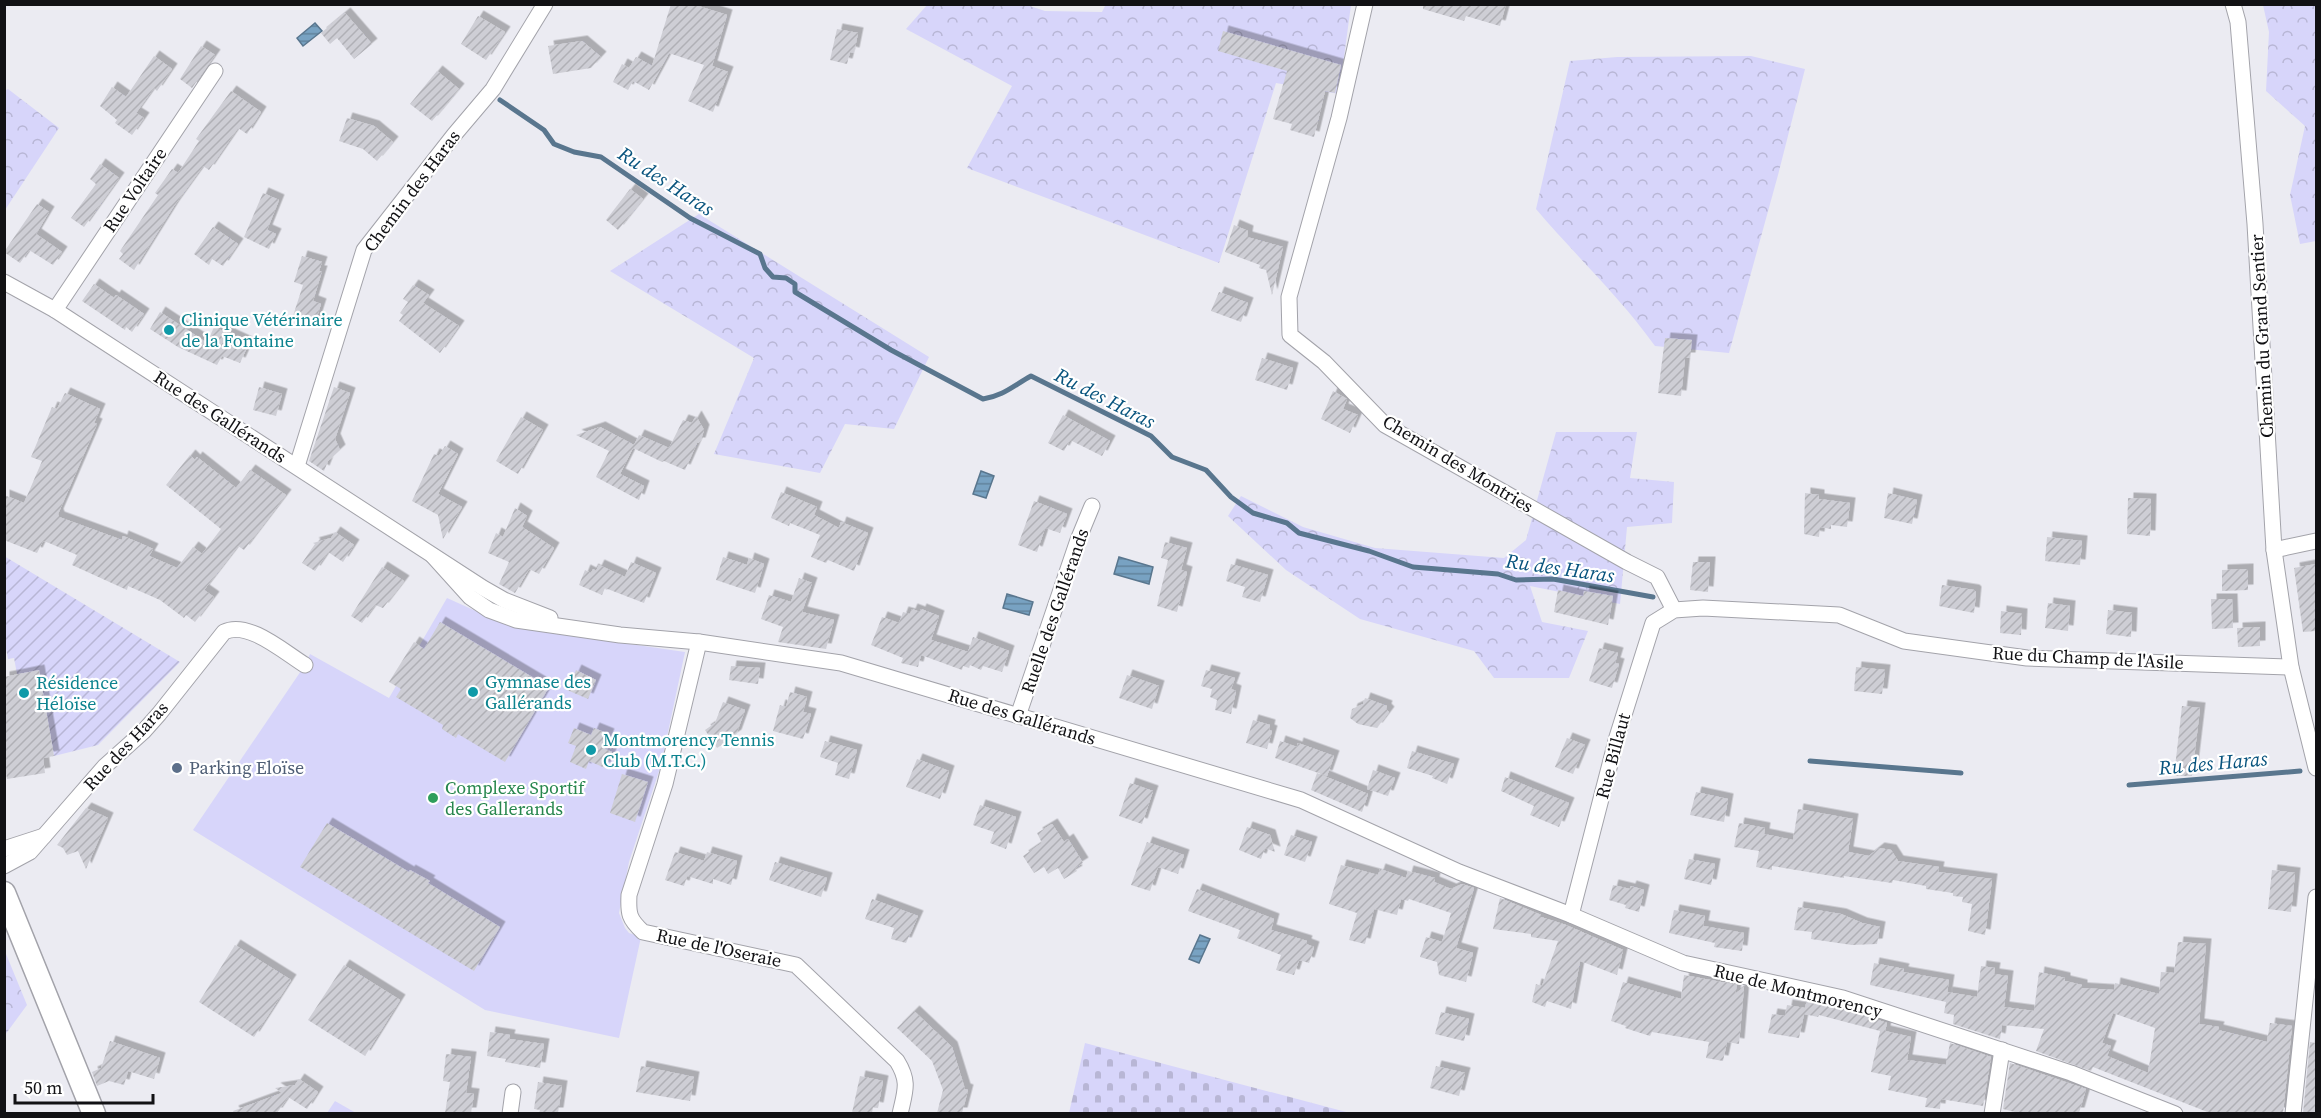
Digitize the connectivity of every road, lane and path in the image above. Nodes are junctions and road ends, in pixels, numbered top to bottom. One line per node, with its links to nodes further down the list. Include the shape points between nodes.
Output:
1 (545, 4): 7 (street, Chemin des Haras, via 493,88 364,250)
2 (1365, 4): 11 (street, Chemin des Montries, via 1339,118 1289,297 1290,335 1324,362 1385,425 1658,577)
3 (2233, 4): 10 (street, Chemin du Grand Sentier, via 2238,22 2255,224)
4 (215, 71): 6 (street, Rue Voltaire)
5 (4, 282): 6 (street, Rue des Gallérands)
6 (55, 310): 7 (street, Rue des Gallérands)
7 (297, 466): 12 (street, Rue des Gallérands, via 434,556 457,584 489,610 516,620)
8 (1092, 506): 15 (street, Ruelle des Gallérands)
9 (2316, 541): 10 (street)
10 (2274, 550): 14 (street, Chemin du Grand Sentier)
11 (1674, 610): 14 (street, Rue du Champ de l'Asile, via 1839,615 1904,641 2027,658); 23 (street, Rue Billaut, via 1653,623 1617,737)
12 (699, 642): 15 (street, Rue des Gallérands, via 841,663); 29 (street, Rue de l'Oseraie, via 665,784 630,895 628,910 632,922 643,932 796,965 897,1060 905,1073 906,1085)
13 (305, 665): 17 (street, Rue des Haras, via 256,634 230,629 143,732 105,766)
14 (2291, 667): 16 (street, Chemin du Grand Sentier)
15 (1018, 716): 20 (street, Rue des Gallérands, via 1301,800)
16 (2316, 768)
17 (44, 836): 18 (street); 19 (street, Rue des Haras, via 30,852)
18 (4, 849)
19 (4, 866)
20 (1459, 872): 23 (street, Rue de Montmorency)
21 (4, 893): 24 (main road)
22 (2316, 897): 32 (street)
23 (1571, 915): 25 (street, Rue de Montmorency, via 1683,963 1843,998)
24 (9, 920): 27 (main road)
25 (2002, 1050): 30 (street); 31 (street, Rue de Montmorency)
26 (513, 1092): 28 (street)
27 (94, 1113)
28 (510, 1113)
29 (900, 1113)
30 (1992, 1113)
31 (2175, 1113)
32 (2293, 1113)

